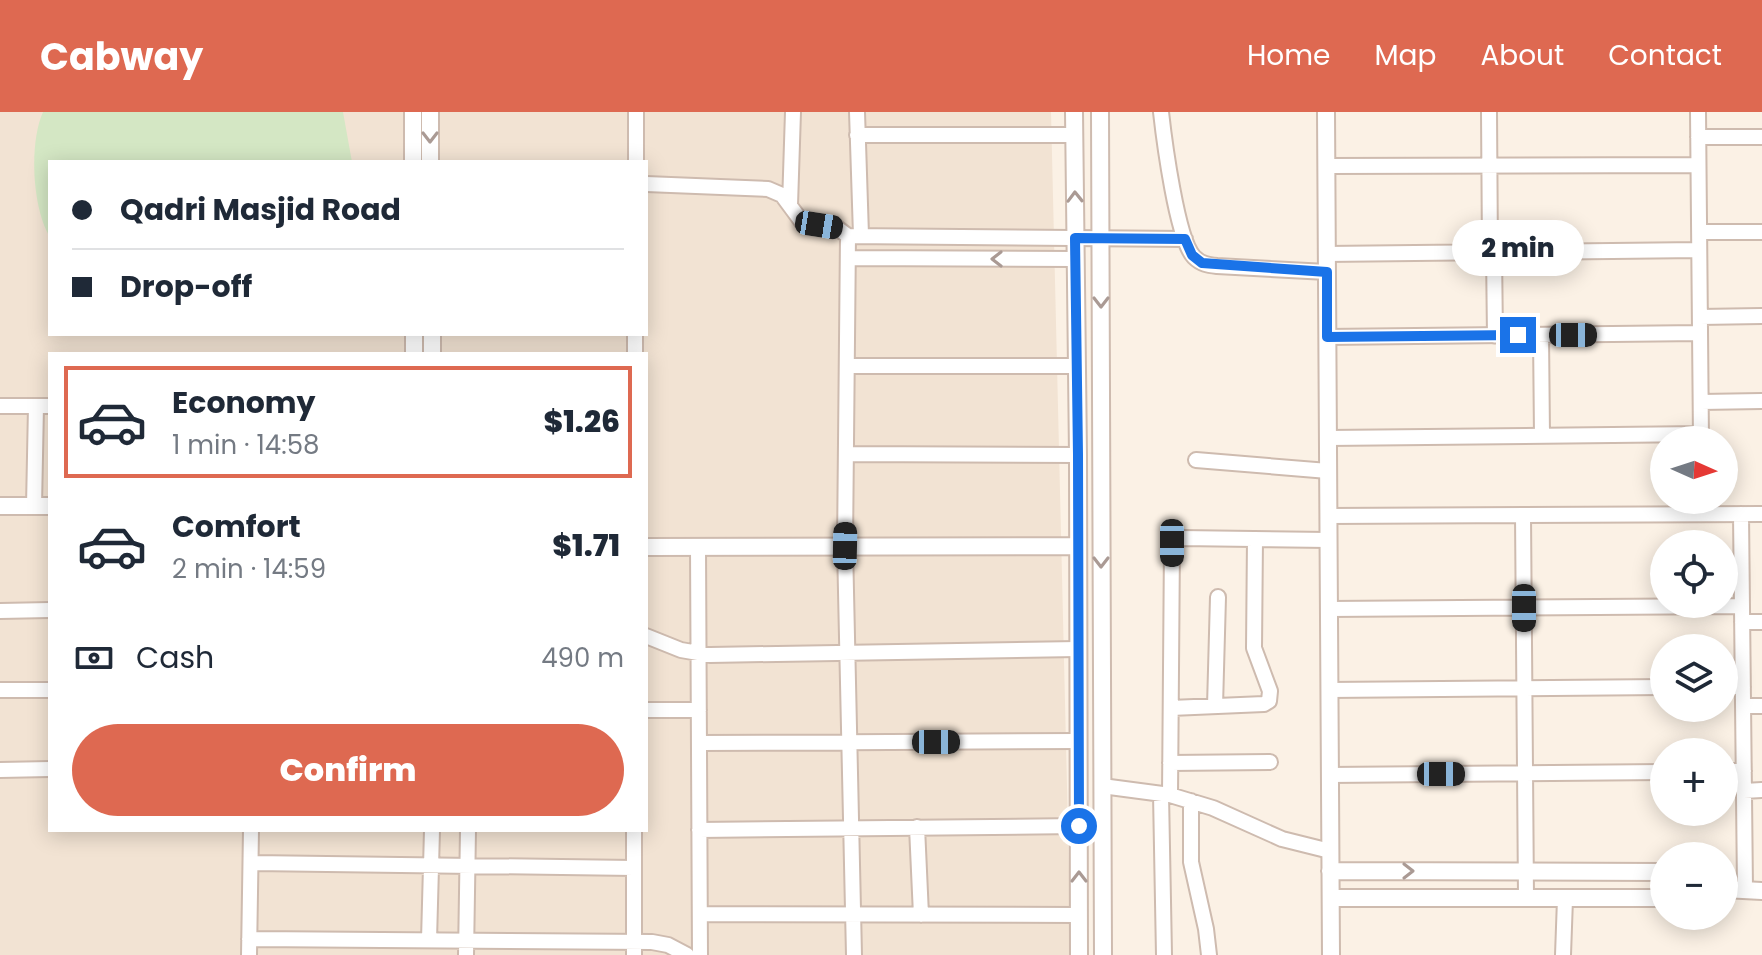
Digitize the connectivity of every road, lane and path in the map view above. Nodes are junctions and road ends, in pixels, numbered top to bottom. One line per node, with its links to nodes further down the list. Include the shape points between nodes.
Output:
1 (413, 112): 16 (street)
2 (430, 112): 17 (street, one-way to 17)
3 (636, 112): 18 (street)
4 (793, 112): 23 (street)
5 (857, 112): 12 (street)
6 (1074, 112): 13 (street)
7 (1100, 112): 28 (street)
8 (1161, 112): 29 (street)
9 (1326, 112): 20 (street)
10 (1489, 112): 21 (street)
11 (1698, 112): 14 (street)
12 (857, 135): 13 (street); 26 (street)
13 (1074, 135): 27 (street, one-way to 13)
14 (1698, 137): 15 (street); 19 (street)
15 (1762, 137)
16 (413, 160)
17 (430, 160)
18 (636, 160)
19 (1698, 165): 21 (street); 24 (street)
20 (1326, 166): 21 (street); 32 (street)
21 (1489, 166): 31 (street)
22 (648, 184): 23 (street, via 768,189)
23 (790, 205): 26 (street, via 802,222)
24 (1699, 232): 25 (street); 30 (street)
25 (1762, 232)
26 (855, 236): 27 (street); 33 (street)
27 (1075, 238): 28 (street); 34 (street)
28 (1101, 238): 29 (street); 107 (street, one-way to 107)
29 (1185, 239): 35 (street, via 1202,263)
30 (1699, 250): 31 (street); 37 (street)
31 (1492, 252): 32 (street); 40 (street)
32 (1326, 254): 35 (street)
33 (848, 258): 34 (street, one-way to 33); 42 (street)
34 (1075, 259): 43 (street)
35 (1327, 272): 41 (street)
36 (1762, 316): 37 (street)
37 (1700, 317): 38 (street)
38 (1700, 333): 39 (street); 45 (street)
39 (1541, 335): 40 (street); 49 (street)
40 (1495, 336): 41 (street)
41 (1327, 337): 51 (street)
42 (847, 366): 43 (street); 52 (street)
43 (1076, 366): 53 (street)
44 (1762, 401): 45 (street)
45 (1701, 402): 48 (street)
46 (0, 406): 47 (street)
47 (43, 406): 57 (street)
48 (1701, 426)
49 (1542, 436): 50 (street); 51 (street)
50 (1650, 437)
51 (1328, 438): 55 (street)
52 (846, 454): 53 (street); 66 (street)
53 (1078, 455): 67 (street)
54 (1196, 460): 55 (street)
55 (1328, 471): 63 (street)
56 (0, 506): 57 (street)
57 (42, 506)
58 (1650, 509): 62 (street)
59 (1738, 513): 60 (street)
60 (1741, 514): 61 (street); 71 (street)
61 (1762, 514)
62 (1523, 515): 63 (street); 72 (street)
63 (1328, 516): 65 (street)
64 (1255, 539): 65 (street); 89 (street, via 1254,648 1270,698 1264,704); 92 (street, via 1181,538 1172,543)
65 (1328, 540): 73 (street)
66 (845, 546): 67 (street); 69 (street); 80 (street)
67 (1078, 546): 79 (street)
68 (648, 547): 69 (street)
69 (698, 547): 81 (street)
70 (1218, 597): 89 (street)
71 (1742, 606): 72 (street); 76 (street)
72 (1524, 608): 73 (street); 85 (street)
73 (1329, 609): 88 (street)
74 (48, 610): 75 (street)
75 (0, 611)
76 (1742, 622): 77 (street); 84 (street)
77 (1762, 622)
78 (648, 637): 81 (street)
79 (1078, 649): 80 (street); 95 (street)
80 (848, 652): 81 (street); 96 (street)
81 (699, 654): 94 (street)
82 (1650, 687): 85 (street)
83 (1738, 687): 84 (street)
84 (1743, 687): 90 (street)
85 (1524, 688): 88 (street); 105 (street)
86 (0, 690): 87 (street)
87 (48, 690)
88 (1329, 690): 106 (street)
89 (1215, 706): 92 (street)
90 (1743, 706): 91 (street); 103 (street)
91 (1762, 706)
92 (1171, 708): 99 (street)
93 (648, 710): 94 (street)
94 (699, 710): 97 (street)
95 (1079, 741): 96 (street); 112 (street)
96 (851, 742): 97 (street); 113 (street)
97 (699, 743): 115 (street)
98 (1270, 762): 99 (street)
99 (1170, 763): 110 (street)
100 (48, 769): 101 (street)
101 (0, 770)
102 (1738, 771): 103 (street)
103 (1744, 771): 109 (street)
104 (1650, 772): 105 (street)
105 (1525, 773): 106 (street); 126 (street)
106 (1329, 775): 120 (street)
107 (1102, 786): 110 (street); 146 (street)
108 (1762, 790): 109 (street)
109 (1744, 791): 128 (street)
110 (1166, 794): 111 (street); 147 (street)
111 (1191, 801): 120 (street, via 1282,839); 148 (street, via 1191,862)
112 (1079, 826): 114 (street); 136 (street, one-way to 112)
113 (853, 827): 114 (street); 115 (street); 134 (street)
114 (917, 827): 135 (street)
115 (699, 830): 133 (street)
116 (251, 832): 121 (street)
117 (432, 832): 122 (street)
118 (468, 832): 123 (street)
119 (634, 832): 124 (street)
120 (1330, 851): 125 (street)
121 (251, 863): 122 (street); 137 (street)
122 (431, 865): 123 (street); 138 (street)
123 (467, 866): 124 (street); 139 (street)
124 (634, 868): 140 (street)
125 (1330, 871): 126 (street, one-way to 126); 130 (street)
126 (1526, 871): 127 (street); 129 (street)
127 (1650, 872)
128 (1754, 890)
129 (1526, 897): 130 (street); 132 (street)
130 (1331, 898): 149 (street)
131 (1650, 898): 132 (street)
132 (1565, 899): 150 (street)
133 (700, 914): 134 (street); 143 (street)
134 (854, 914): 135 (street); 144 (street)
135 (921, 915): 136 (street)
136 (1079, 915): 145 (street)
137 (249, 939): 138 (street); 141 (street)
138 (429, 940): 139 (street)
139 (466, 948): 140 (street)
140 (634, 948): 142 (street, via 668,945)
141 (249, 955)
142 (687, 955)
143 (700, 955)
144 (854, 955)
145 (1079, 955)
146 (1103, 955)
147 (1164, 955)
148 (1209, 955)
149 (1331, 955)
150 (1563, 955)

